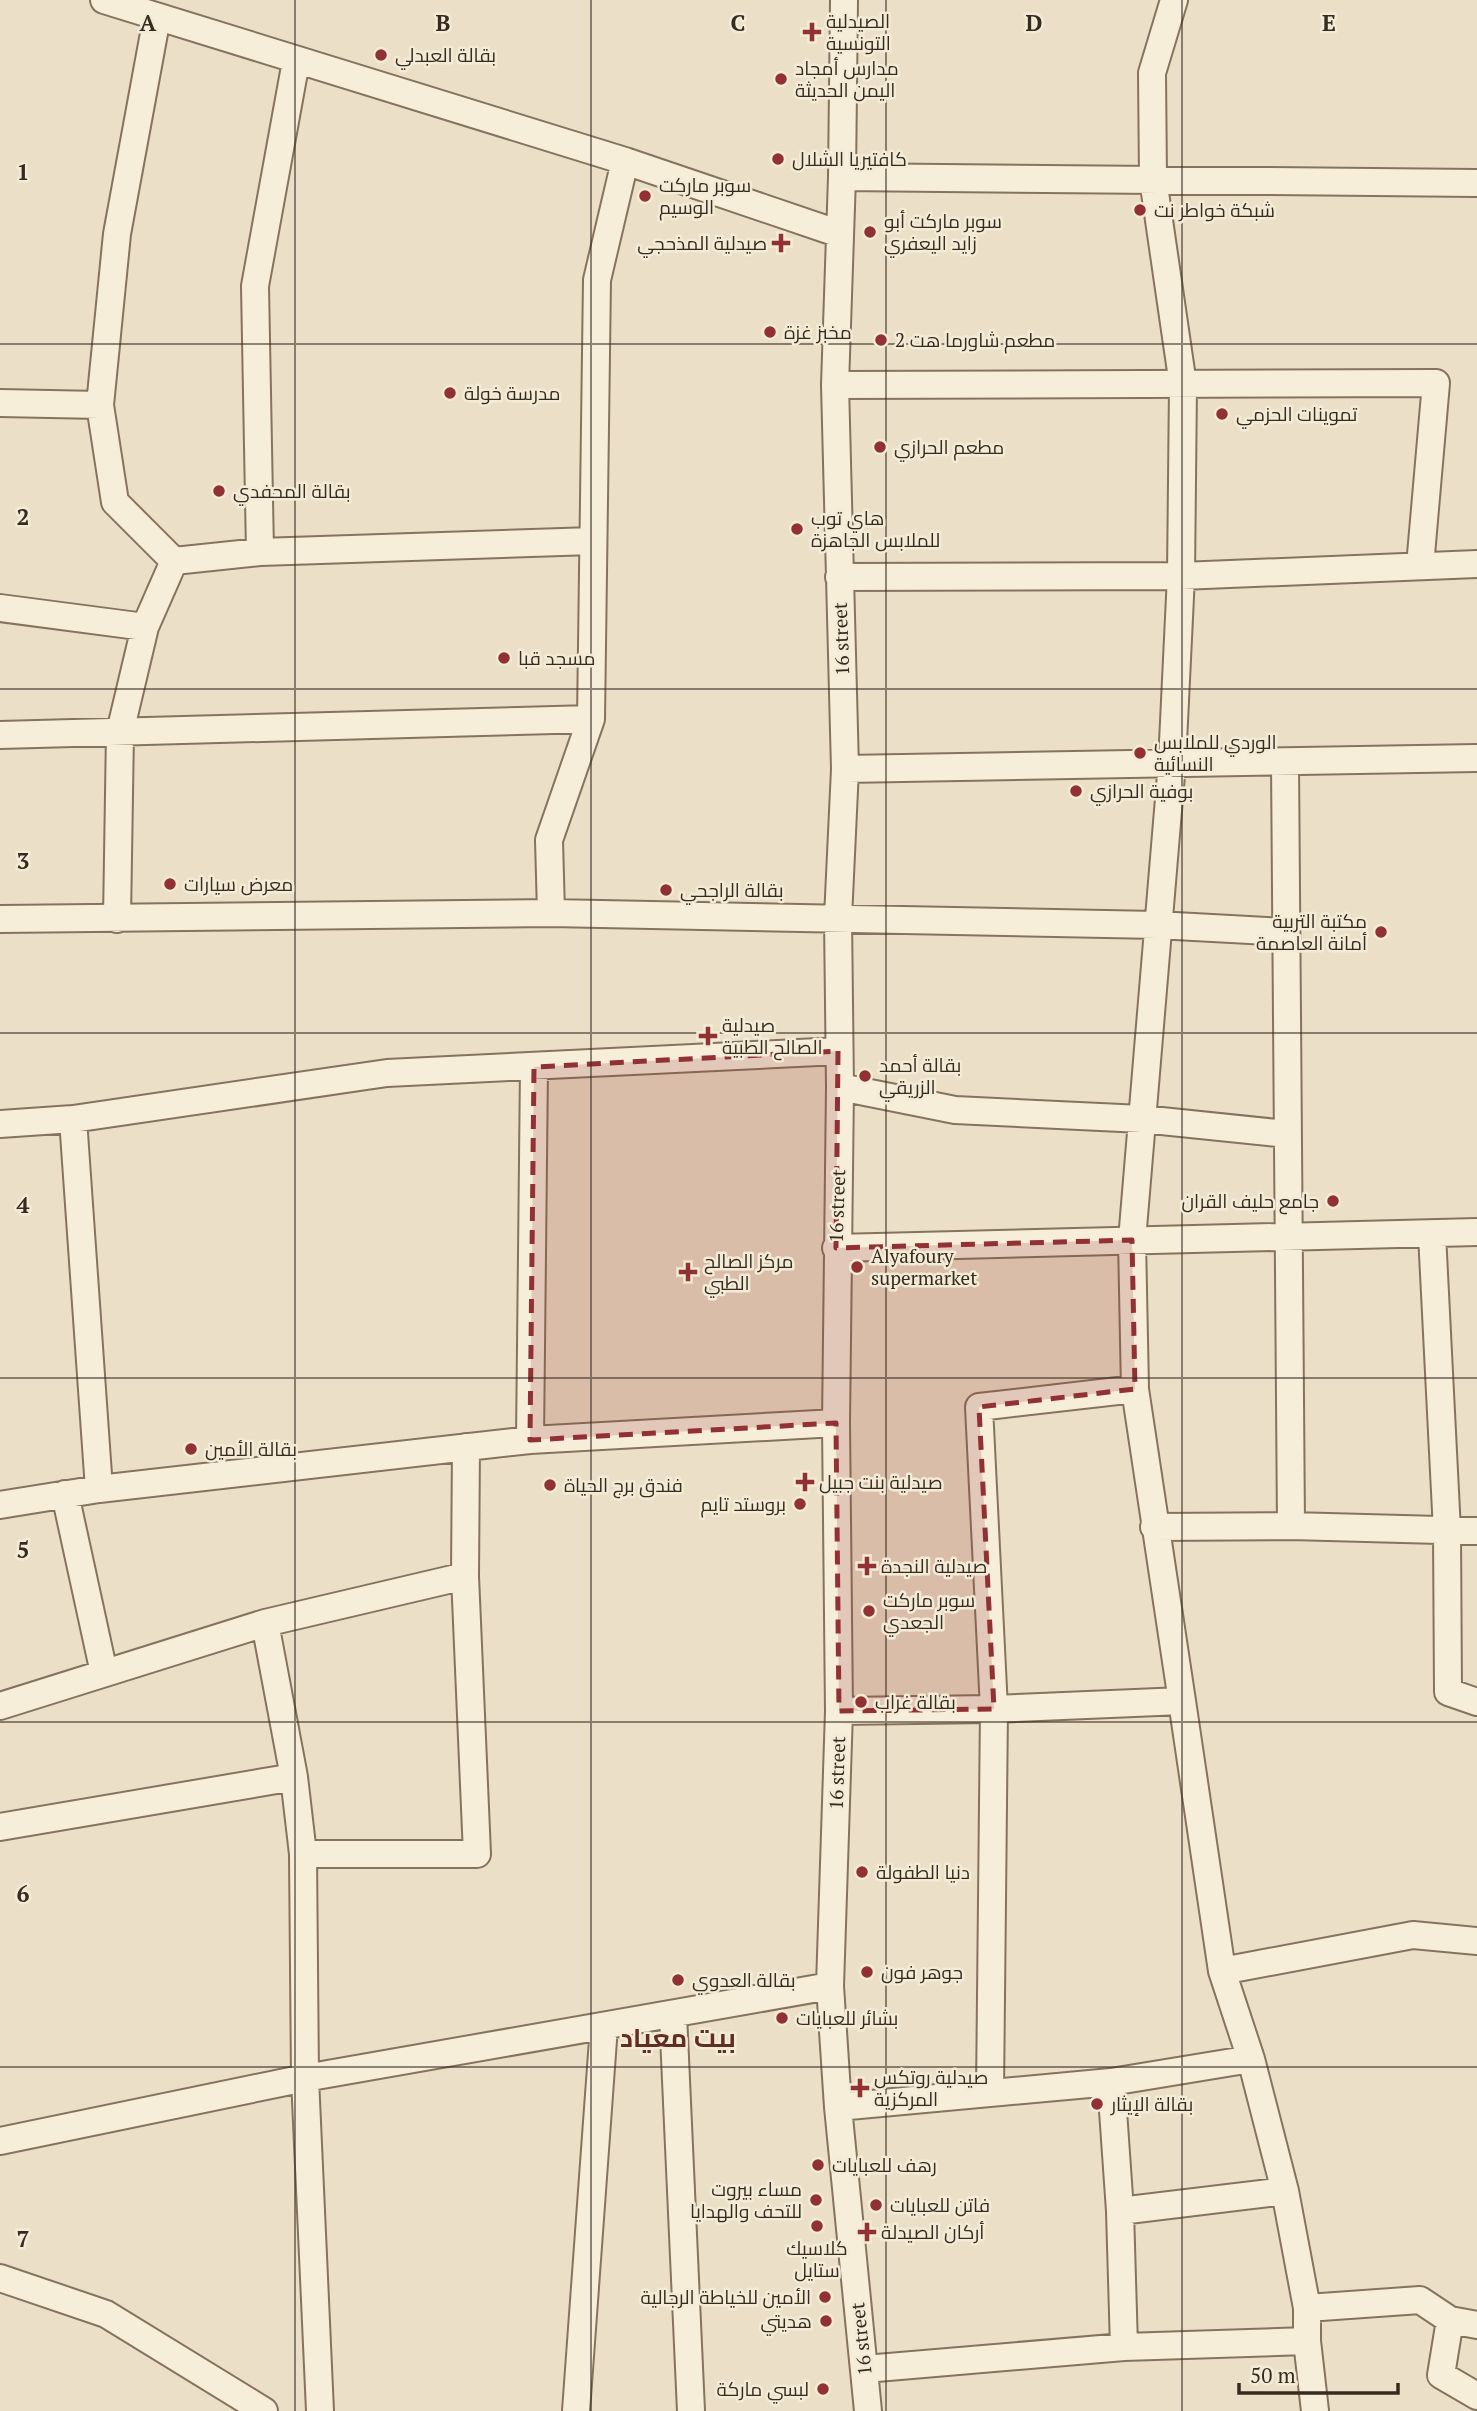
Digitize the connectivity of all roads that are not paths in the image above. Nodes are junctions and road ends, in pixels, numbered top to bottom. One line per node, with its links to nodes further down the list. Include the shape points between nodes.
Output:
1 (104, 0): 4 (street)
2 (844, 0): 7 (street, 16 street)
3 (1174, 0): 8 (street, via 1152,73)
4 (156, 17): 5 (street); 14 (street, via 117,234)
5 (296, 61): 6 (street); 16 (street, via 256,286)
6 (625, 161): 10 (street); 15 (street, via 597,280)
7 (842, 177): 8 (street); 10 (street, 16 street)
8 (1153, 179): 9 (street); 12 (street)
9 (1477, 183)
10 (840, 234): 11 (street, 16 street)
11 (835, 385): 12 (street); 21 (street, 16 street)
12 (1183, 385): 19 (street, via 1436,383); 20 (street)
13 (0, 403): 14 (street)
14 (100, 405): 17 (street, via 116,502)
15 (593, 541): 16 (street); 24 (street)
16 (260, 552): 17 (street)
17 (174, 561): 23 (street)
18 (1477, 564): 19 (street)
19 (1420, 566): 20 (street)
20 (1181, 576): 21 (street); 29 (street)
21 (839, 577): 30 (street, 16 street)
22 (0, 608): 23 (street)
23 (145, 627): 25 (street)
24 (590, 719): 25 (street); 31 (street, via 550,840)
25 (120, 732): 26 (street); 34 (street)
26 (0, 735)
27 (1477, 758): 28 (street)
28 (1285, 762): 29 (street); 36 (street)
29 (1172, 764): 30 (street); 35 (street)
30 (845, 769): 32 (street, 16 street)
31 (551, 913): 32 (street); 34 (street)
32 (838, 918): 35 (street); 37 (street, 16 street)
33 (0, 919): 34 (street)
34 (117, 919)
35 (1157, 925): 36 (street); 41 (street)
36 (1285, 932): 43 (street)
37 (838, 1051): 38 (street); 39 (street, 16 street)
38 (534, 1067): 40 (street, via 387,1073); 51 (street)
39 (840, 1087): 41 (street, via 955,1110); 48 (street, 16 street)
40 (73, 1119): 42 (street); 53 (street)
41 (1142, 1119): 43 (street); 47 (street)
42 (0, 1124)
43 (1287, 1134): 46 (street)
44 (1477, 1232): 45 (street)
45 (1432, 1234): 46 (street); 58 (street)
46 (1287, 1239): 47 (street); 56 (street)
47 (1132, 1240): 48 (street); 49 (street)
48 (836, 1248): 50 (street, 16 street)
49 (1135, 1389): 57 (street); 66 (street, via 979,1407)
50 (836, 1423): 51 (street); 67 (street, 16 street)
51 (530, 1440): 52 (street)
52 (466, 1447): 53 (street); 60 (street)
53 (99, 1489): 54 (street)
54 (65, 1494): 55 (street); 62 (street)
55 (0, 1505)
56 (1290, 1526): 57 (street); 58 (street)
57 (1154, 1527): 63 (street)
58 (1447, 1531): 59 (street); 64 (street, via 1448,1692)
59 (1477, 1531)
60 (465, 1576): 61 (street); 70 (street, via 477,1854)
61 (265, 1623): 62 (street); 68 (street)
62 (104, 1673): 65 (street)
63 (1182, 1701): 66 (street); 72 (street)
64 (1477, 1702)
65 (0, 1706)
66 (994, 1709): 67 (street); 79 (street)
67 (839, 1711): 73 (street, 16 street)
68 (295, 1777): 69 (street); 70 (street)
69 (0, 1827)
70 (303, 1854): 77 (street)
71 (1477, 1941): 72 (street, via 1413,1936)
72 (1222, 1971): 76 (street)
73 (831, 1986): 74 (street); 80 (street, 16 street)
74 (673, 2014): 75 (street); 95 (street)
75 (604, 2026): 77 (street); 94 (street)
76 (1251, 2059): 78 (street); 82 (street)
77 (305, 2078): 81 (street); 93 (street)
78 (1111, 2082): 79 (street); 83 (street)
79 (990, 2092): 80 (street)
80 (838, 2107): 90 (street, 16 street)
81 (0, 2141)
82 (1285, 2191): 83 (street); 85 (street)
83 (1120, 2211): 89 (street)
84 (0, 2278): 92 (street, via 106,2314)
85 (1307, 2308): 86 (street, via 1420,2300); 88 (street)
86 (1450, 2320): 87 (street); 91 (street, via 1441,2375)
87 (1477, 2325)
88 (1307, 2341): 89 (street); 97 (street)
89 (1124, 2347): 90 (street)
90 (865, 2369): 96 (street, 16 street)
91 (1477, 2396)
92 (264, 2411)
93 (320, 2411)
94 (576, 2411)
95 (691, 2411)
96 (868, 2411)
97 (1315, 2411)

